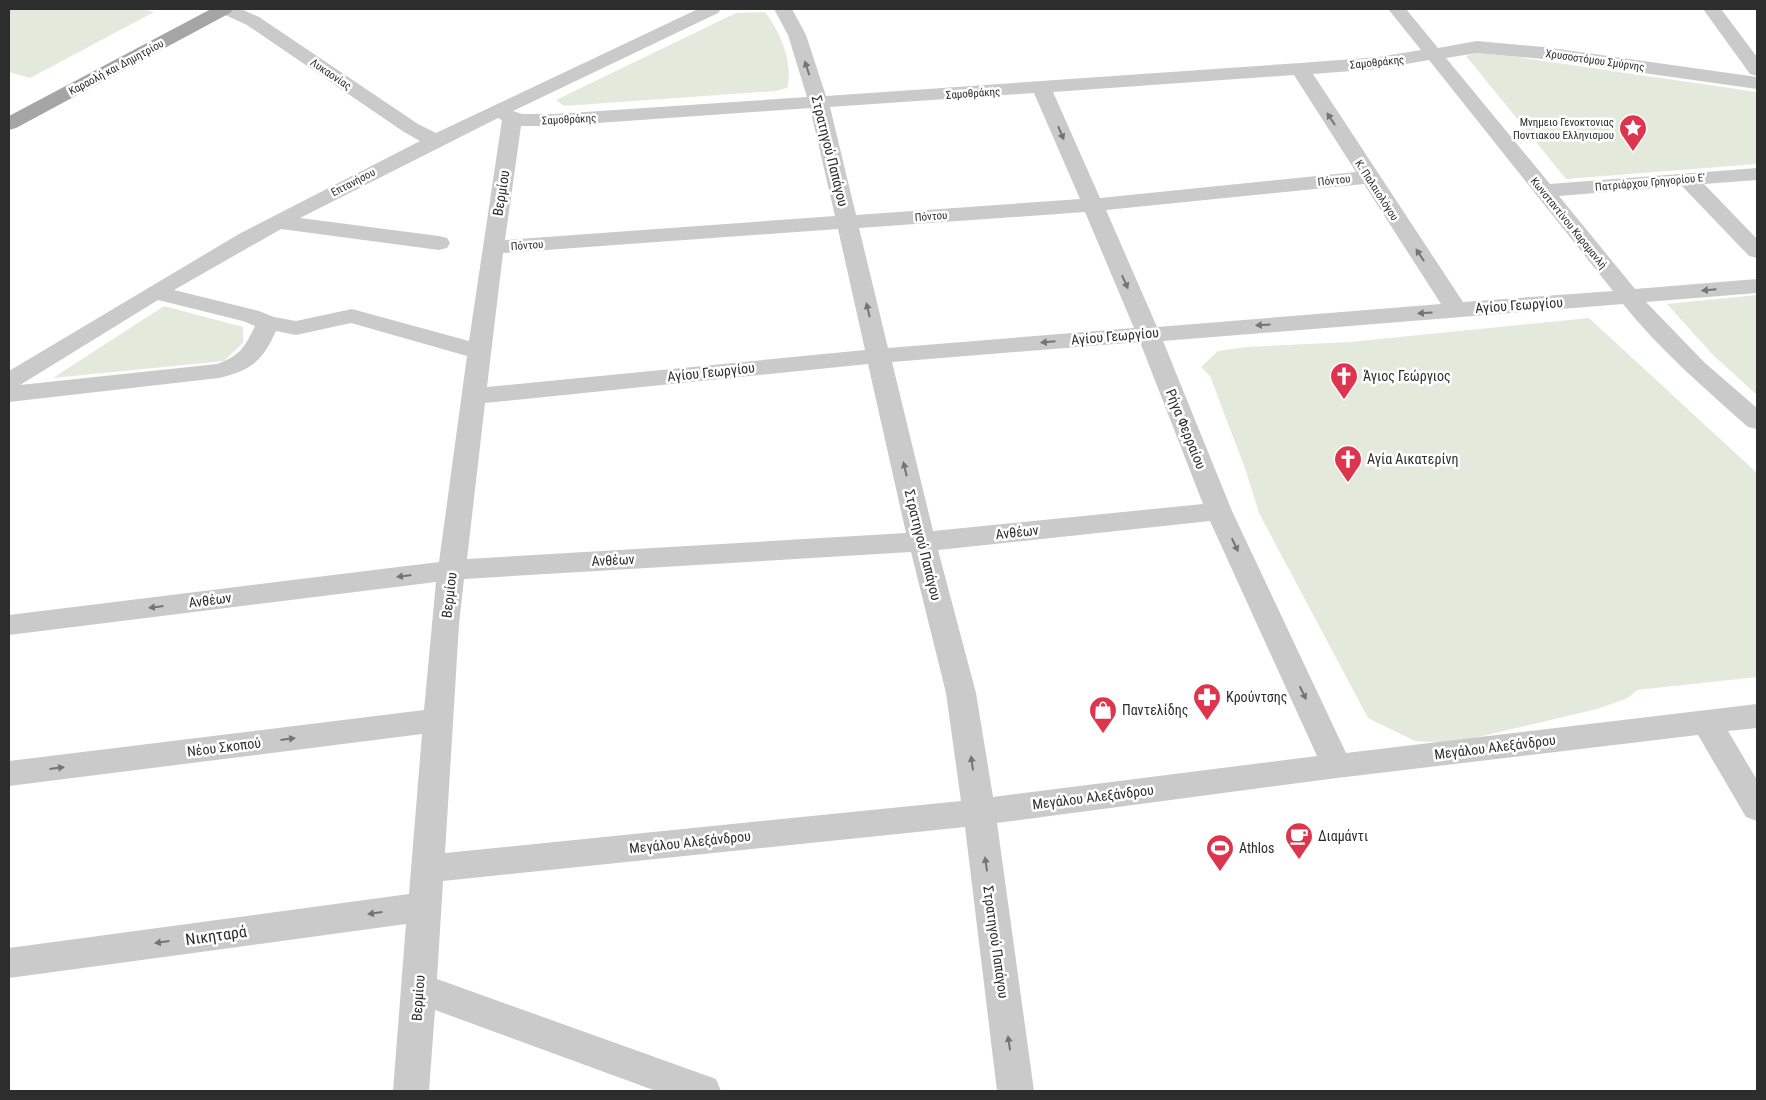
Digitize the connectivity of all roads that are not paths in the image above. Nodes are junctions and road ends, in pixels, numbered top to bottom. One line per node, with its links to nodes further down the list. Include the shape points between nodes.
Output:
1 (225, 9): 13 (main road, Καραολή και Δημητρίου); 14 (street, Λυκαονίας, via 253,21 411,128)
2 (712, 9): 12 (street, Επτανήσου)
3 (783, 9): 11 (street, Στρατηγού Παπάγου, one-way to 3, via 797,35)
4 (1397, 9): 6 (street, Κωνσταντίνου Καραμανλή)
5 (1712, 9): 8 (street)
6 (1434, 55): 7 (street, Σαμοθράκης); 9 (street, Χρυσοστόμου Σμύρνης, via 1488,47); 18 (street, Κωνσταντίνου Καραμανλή)
7 (1300, 69): 10 (street, Σαμοθράκης); 16 (street, Κ. Παλαιολόγου, one-way to 7)
8 (1757, 70)
9 (1757, 83)
10 (1042, 88): 11 (street, Σαμοθράκης); 19 (street, Ρήγα Φερραίου, one-way to 19)
11 (819, 104): 12 (street, Σαμοθράκης, via 554,120 522,120); 21 (street, Στρατηγού Παπάγου)
12 (505, 114): 14 (street, Επτανήσου); 23 (street, Βερμίου)
13 (9, 124)
14 (436, 141): 20 (street, Επτανήσου)
15 (1757, 174): 17 (street, Πατριάρχου Γρηγορίου Ε')
16 (1369, 177): 19 (street, Πόντου); 28 (street, Κ. Παλαιολόγου, one-way to 16)
17 (1687, 180): 18 (street, Πατριάρχου Γρηγορίου Ε'); 24 (street)
18 (1543, 191): 27 (street, Κωνσταντίνου Καραμανλή)
19 (1092, 205): 21 (street, Πόντου); 30 (street, Ρήγα Φερραίου, one-way to 30)
20 (278, 222): 22 (street); 26 (street, Επτανήσου)
21 (847, 222): 23 (street, Πόντου); 32 (street, Στρατηγού Παπάγου, one-way to 21)
22 (438, 243)
23 (493, 247): 31 (street, Βερμίου)
24 (1757, 251)
25 (1757, 286): 27 (street, Αγίου Γεωργίου, one-way to 27)
26 (157, 293): 29 (street, via 252,316); 33 (street, Επτανήσου)
27 (1629, 297): 28 (street, Αγίου Γεωργίου); 36 (street, Κωνσταντίνου Καραμανλή, via 1667,340)
28 (1456, 310): 30 (street, Αγίου Γεωργίου, one-way to 30)
29 (268, 323): 31 (street, via 296,328 352,316); 34 (street, via 254,352 241,365 219,371)
30 (1148, 334): 32 (street, Αγίου Γεωργίου, one-way to 32); 37 (street, Ρήγα Φερραίου)
31 (480, 352): 35 (street, Βερμίου)
32 (879, 356): 35 (street, Αγίου Γεωργίου); 38 (street, Στρατηγού Παπάγου, one-way to 32)
33 (9, 381)
34 (9, 394)
35 (473, 396): 39 (street, Βερμίου)
36 (1757, 422)
37 (1219, 511): 38 (street, Ανθέων); 44 (street, Ρήγα Φερραίου, one-way to 44)
38 (922, 542): 39 (street, Ανθέων); 47 (street, Στρατηγού Παπάγου, one-way to 38, via 961,693)
39 (452, 570): 40 (street, Ανθέων, one-way to 40); 42 (street, Βερμίου)
40 (9, 626)
41 (1757, 716): 43 (street, Μεγάλου Αλεξάνδρου)
42 (439, 720): 45 (street, Νέου Σκοπού, one-way to 42); 48 (street, Βερμίου)
43 (1707, 722): 44 (street, Μεγάλου Αλεξάνδρου); 46 (street)
44 (1337, 766): 47 (street, Μεγάλου Αλεξάνδρου)
45 (9, 774)
46 (1757, 808)
47 (979, 812): 48 (street, Μεγάλου Αλεξάνδρου); 54 (street, Στρατηγού Παπάγου, one-way to 47)
48 (428, 869): 49 (street, Βερμίου)
49 (423, 907): 50 (street, Νικηταρά, one-way to 50); 51 (street, Βερμίου)
50 (9, 963)
51 (418, 988): 52 (street, Βερμίου); 53 (street)
52 (412, 1091)
53 (703, 1091)
54 (1016, 1091)

